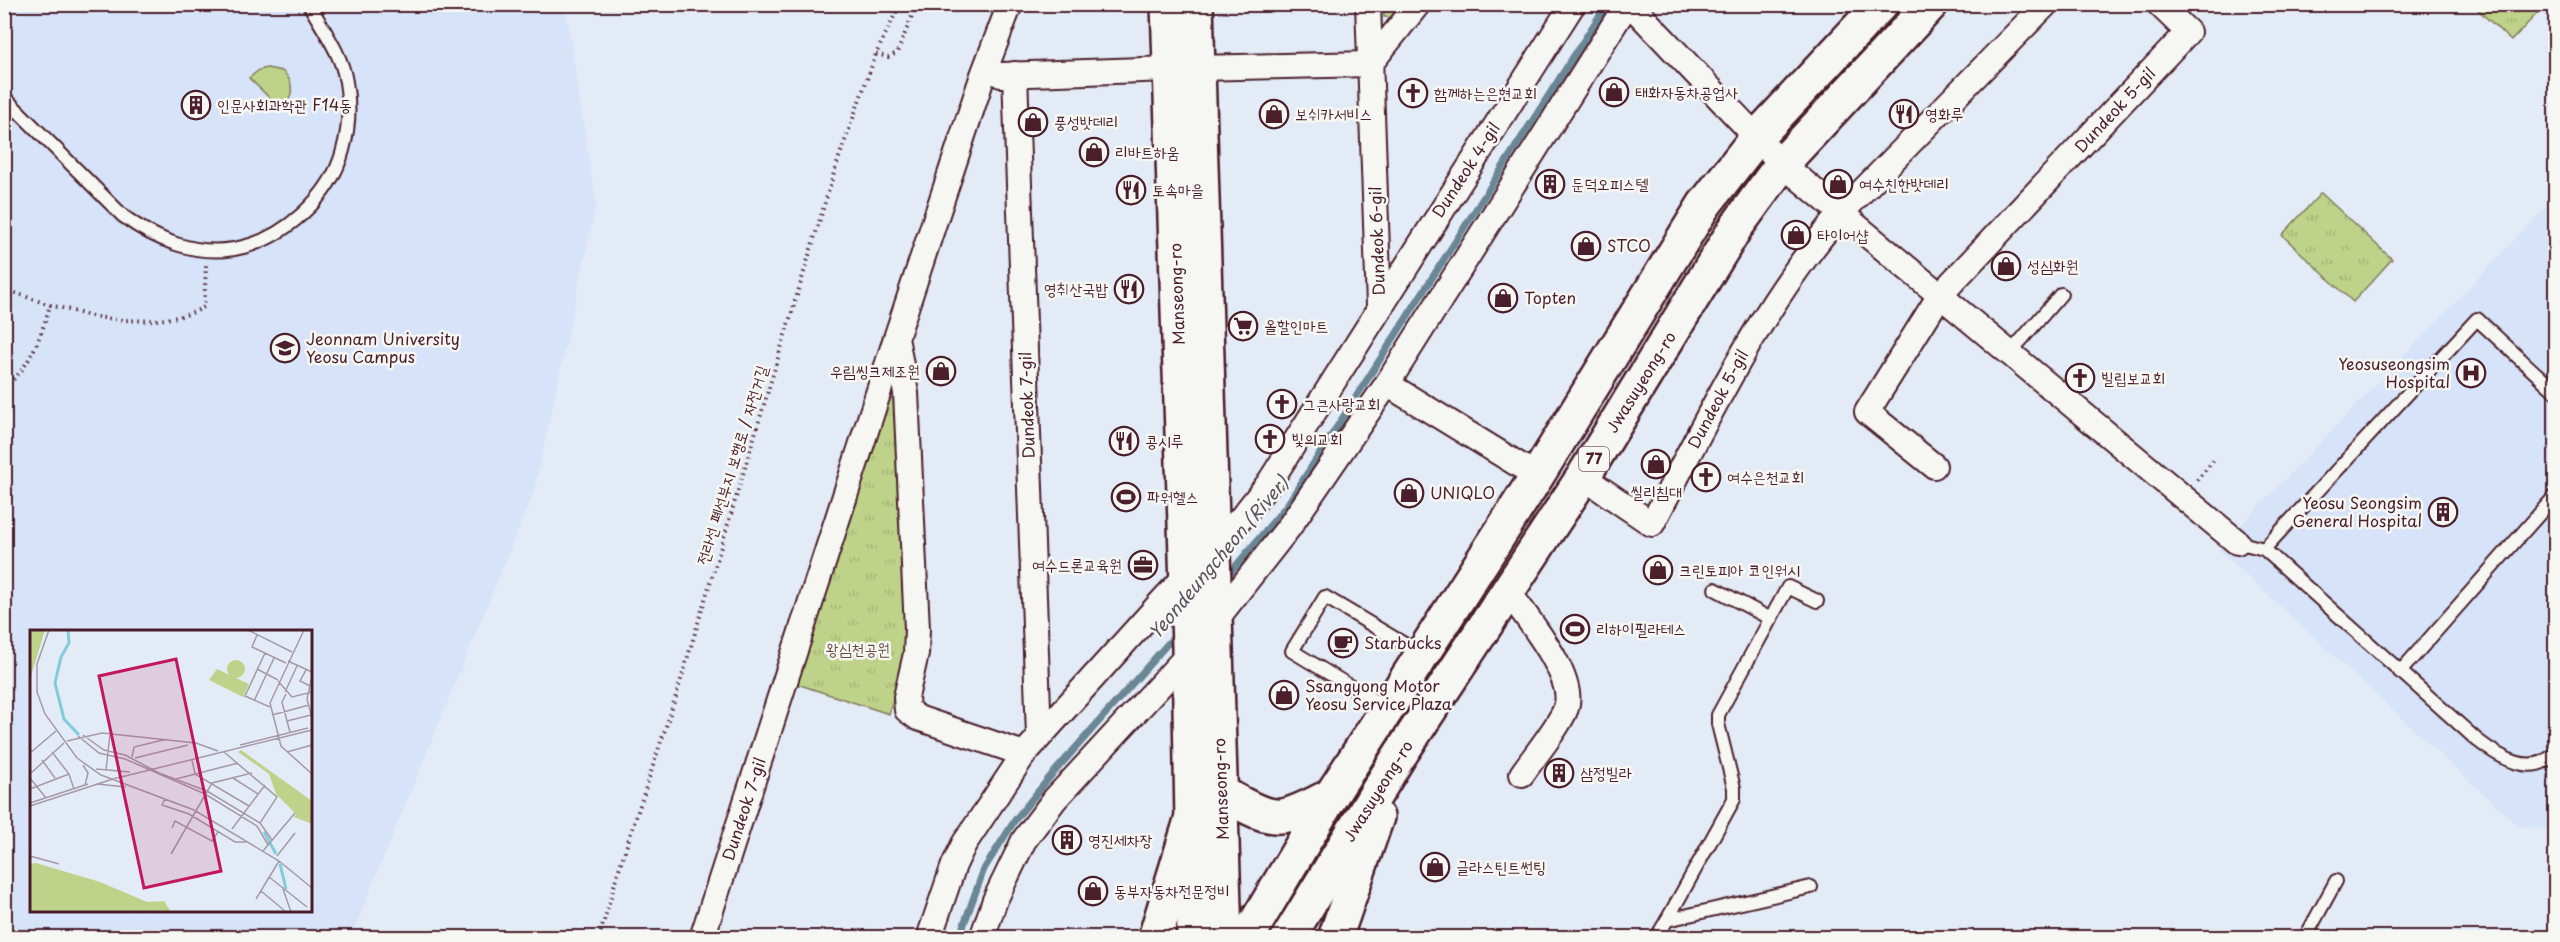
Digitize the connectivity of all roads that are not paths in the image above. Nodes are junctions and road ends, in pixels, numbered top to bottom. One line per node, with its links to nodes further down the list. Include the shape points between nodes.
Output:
1 (309, 4): 19 (lane, via 341,63 346,84 347,130 343,150 337,168 310,206 285,228 258,243 207,250 157,238 123,216)
2 (1010, 4): 18 (street, Dundeok 7-gil)
3 (1168, 4): 16 (main road, Manseong-ro)
4 (1196, 4): 16 (main road, Manseong-ro)
5 (1368, 4): 14 (street, Dundeok 6-gil)
6 (1418, 4): 14 (street)
7 (1573, 4): 27 (street, Dundeok 4-gil)
8 (1628, 4): 20 (street); 30 (street)
9 (1881, 4): 13 (main road, 77)
10 (1931, 4): 15 (main road, Jwasuyeong-ro / 77)
11 (2046, 4): 23 (street, Dundeok 5-gil)
12 (2159, 4): 26 (street, Dundeok 5-gil, via 2188,32)
13 (1850, 38): 15 (main road); 20 (main road, 77)
14 (1370, 64): 16 (street); 27 (street, Dundeok 6-gil)
15 (1877, 64): 21 (main road, Jwasuyeong-ro / 77)
16 (1184, 69): 17 (street); 37 (main road, Manseong-ro); 39 (main road, Manseong-ro)
17 (1016, 74): 18 (street); 49 (street, Dundeok 7-gil)
18 (983, 75): 28 (street, Dundeok 7-gil)
19 (4, 97)
20 (1757, 136): 21 (street); 22 (main road, 77)
21 (1782, 164): 23 (street); 24 (main road, Jwasuyeong-ro / 77)
22 (1704, 206): 24 (main road); 33 (main road, 77)
23 (1841, 213): 26 (street); 34 (street, Dundeok 5-gil, via 1796,270 1746,346 1652,524)
24 (1736, 227): 34 (main road, Jwasuyeong-ro / 77)
25 (2061, 294): 29 (lane)
26 (1940, 295): 29 (street); 32 (street, Dundeok 5-gil, via 1867,412)
27 (1379, 305): 37 (street, Dundeok 6-gil, via 1269,483)
28 (896, 338): 49 (street, Dundeok 7-gil, via 906,393 917,629 907,710 918,718); 59 (street, Dundeok 7-gil)
29 (2010, 353): 36 (street)
30 (1387, 384): 33 (street); 43 (street, via 1288,527)
31 (2556, 392): 38 (lane, via 2477,319)
32 (1934, 466)
33 (1537, 476): 46 (main road, 77)
34 (1583, 477): 41 (main road, Jwasuyeong-ro / 77)
35 (2556, 495): 47 (lane)
36 (2237, 542): 38 (lane)
37 (1214, 546): 39 (street); 43 (main road, Manseong-ro)
38 (2264, 549): 47 (lane)
39 (1187, 579): 45 (main road, Manseong-ro); 49 (street)
40 (1715, 589): 44 (lane)
41 (1508, 591): 51 (main road, Jwasuyeong-ro / 77); 52 (street, via 1558,667 1567,690 1566,710)
42 (1817, 601): 44 (lane, via 1788,587)
43 (1215, 611): 45 (street); 53 (main road, Manseong-ro)
44 (1771, 619): 58 (lane, via 1718,718 1734,799)
45 (1189, 650): 55 (main road, Manseong-ro); 61 (street, via 1024,840 995,900)
46 (1422, 655): 48 (main road, 77); 48 (lane, via 1325,597 1292,651)
47 (2400, 672): 50 (lane, via 2476,740 2505,758 2539,765)
48 (1387, 709): 54 (main road, 77)
49 (1031, 745): 60 (street, via 964,844)
50 (2556, 752)
51 (1398, 758): 66 (main road, Jwasuyeong-ro / 77); 67 (main road)
52 (1522, 774)
53 (1221, 793): 54 (main road, via 1274,816 1287,815); 64 (main road, Manseong-ro)
54 (1330, 796): 65 (main road, 77)
55 (1192, 817): 62 (main road); 63 (main road, Manseong-ro)
56 (2336, 881): 69 (lane)
57 (1811, 887): 58 (lane)
58 (1667, 920): 68 (lane)
59 (702, 938)
60 (929, 938)
61 (982, 938)
62 (1155, 938)
63 (1194, 938)
64 (1225, 938)
65 (1247, 938)
66 (1287, 938)
67 (1335, 938)
68 (1656, 938)
69 (2306, 938)

